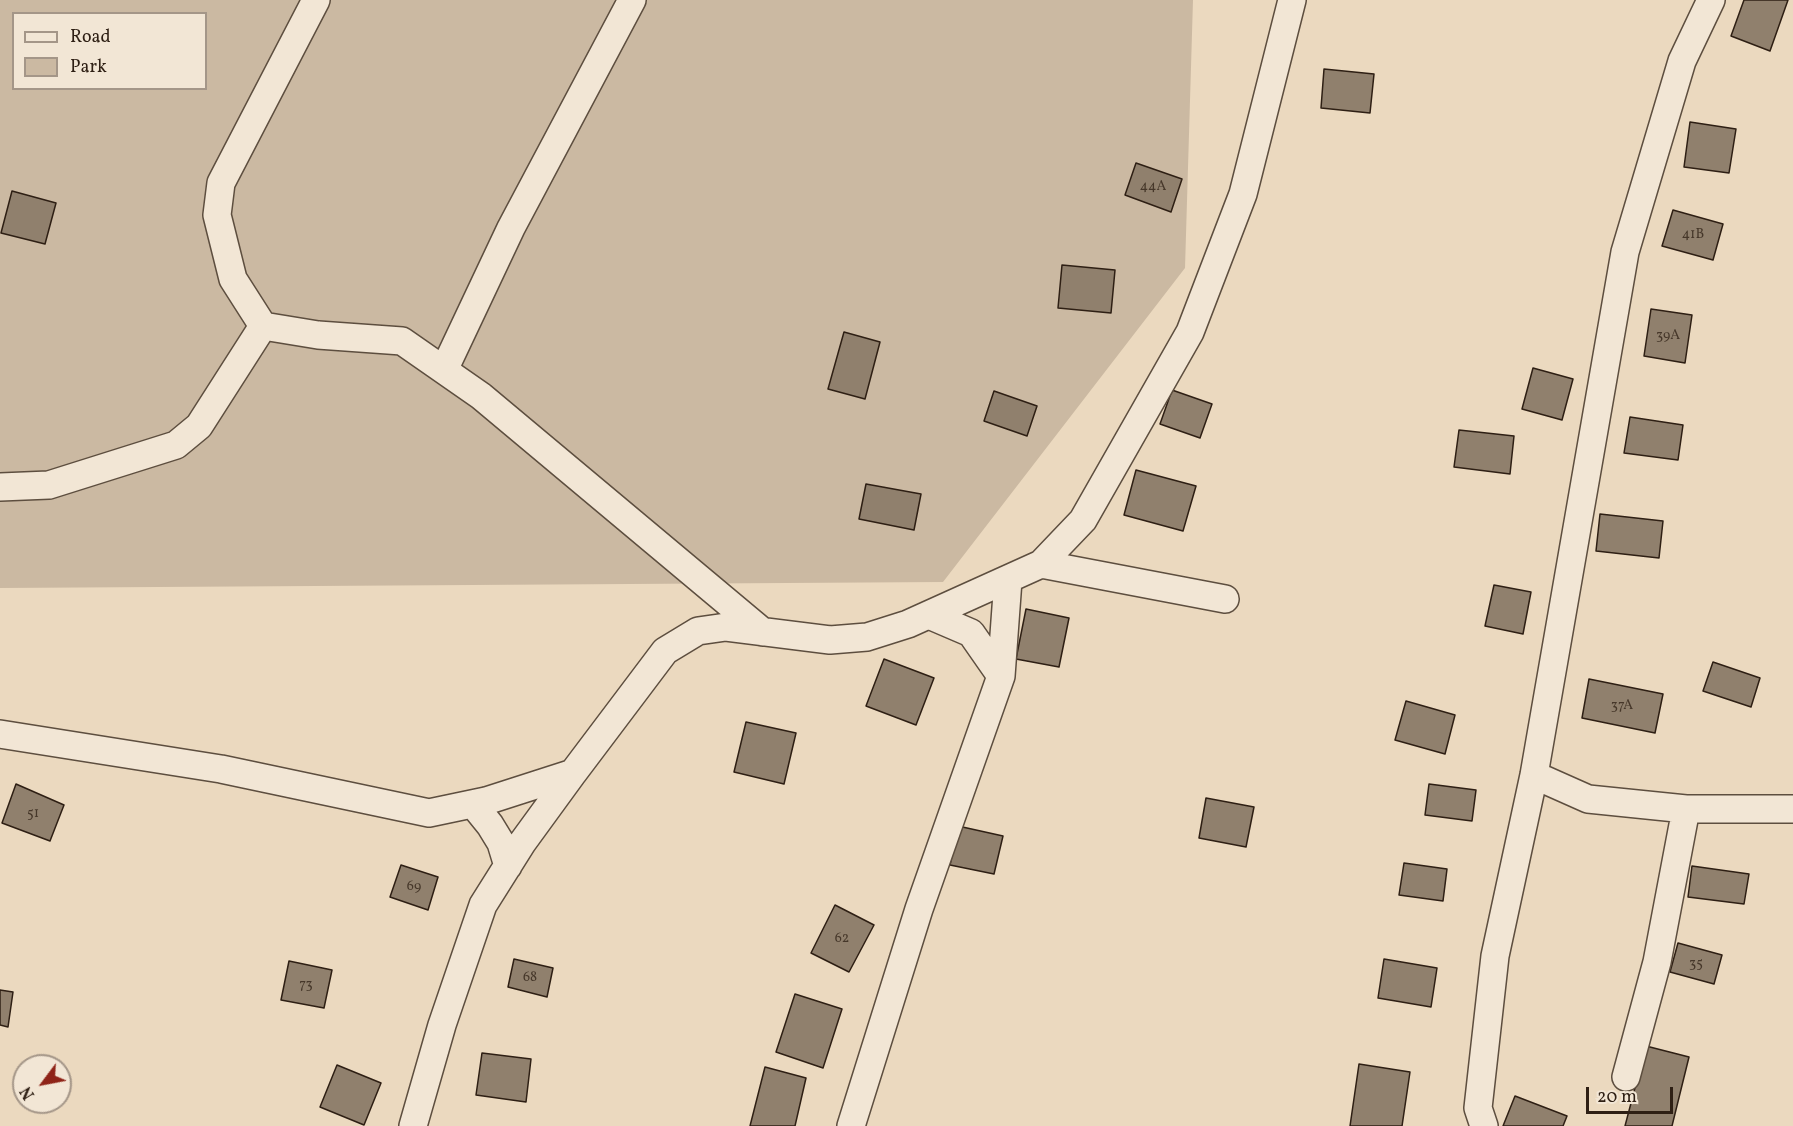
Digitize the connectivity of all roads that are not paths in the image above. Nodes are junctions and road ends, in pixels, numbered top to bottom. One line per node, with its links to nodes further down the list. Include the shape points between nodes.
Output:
1 (316, 0): 5 (street, via 221,183 217,214 233,279)
2 (632, 0): 6 (street, via 511,228)
3 (1292, 0): 8 (street, via 1243,194 1190,332 1083,520)
4 (1711, 0): 16 (street, via 1682,61 1625,252)
5 (263, 326): 6 (street, via 318,336 402,340); 7 (street, via 199,426 176,445 49,485)
6 (444, 369): 12 (street)
7 (0, 487)
8 (1041, 564): 9 (street); 10 (street)
9 (1008, 580): 11 (street); 13 (street)
10 (1225, 598)
11 (929, 615): 12 (street, via 867,637 830,640); 13 (street, via 971,633)
12 (763, 632): 15 (street, via 726,627 698,631 665,651)
13 (1001, 676): 23 (street, via 920,909)
14 (0, 734): 17 (street, via 221,769 429,813)
15 (573, 773): 17 (street); 20 (street)
16 (1534, 775): 18 (street, via 1588,799); 24 (street, via 1495,956 1478,1108)
17 (473, 804): 20 (street, via 501,843)
18 (1686, 809): 19 (street); 21 (street, via 1657,962)
19 (1793, 809)
20 (508, 866): 22 (street, via 483,905)
21 (1626, 1077)
22 (412, 1126)
23 (851, 1126)
24 (1484, 1126)

